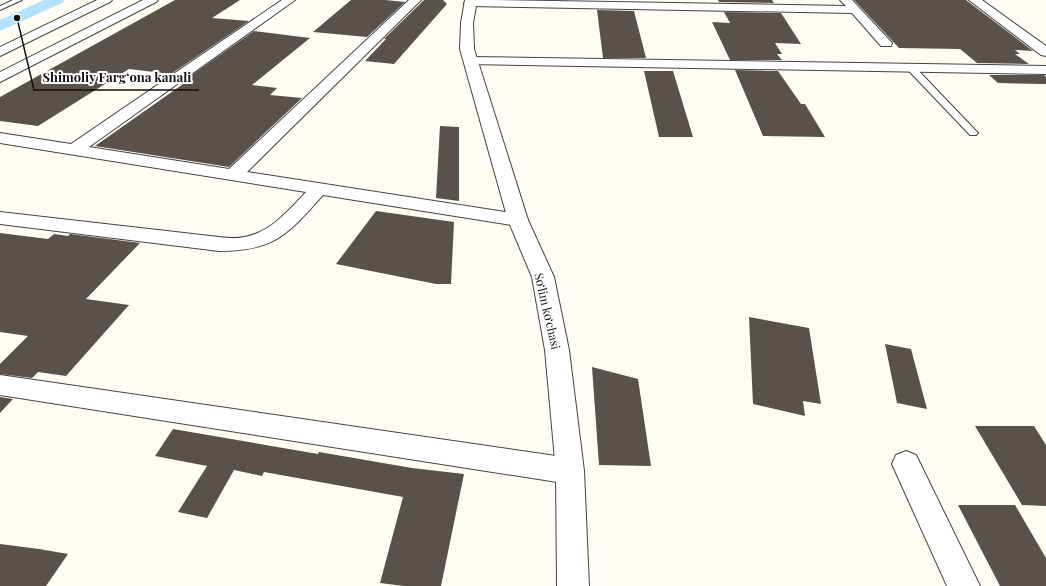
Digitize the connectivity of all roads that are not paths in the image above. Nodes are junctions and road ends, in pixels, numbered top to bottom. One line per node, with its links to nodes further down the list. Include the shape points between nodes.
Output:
1 (19, 0): 9 (lane)
2 (106, 0): 12 (street)
3 (152, 0): 17 (street)
4 (289, 0): 20 (street)
5 (415, 0): 21 (street)
6 (846, 0): 10 (street)
7 (975, 0): 13 (street)
8 (470, 2): 10 (street); 14 (street, Soʻlim koʻchasi, via 467,49)
9 (0, 8)
10 (856, 10): 11 (street)
11 (886, 43)
12 (0, 52)
13 (1046, 52)
14 (471, 61): 15 (street); 24 (street, Soʻlim koʻchasi)
15 (911, 68): 16 (street); 18 (lane)
16 (1046, 70)
17 (0, 78)
18 (973, 133)
19 (0, 138): 20 (street)
20 (74, 150): 21 (street)
21 (234, 175): 22 (street)
22 (319, 188): 23 (street, via 283,228 257,241 243,244 219,244); 24 (street)
23 (0, 218)
24 (518, 220): 27 (street, Soʻlim koʻchasi, via 543,277 558,350)
25 (0, 384): 27 (street)
26 (906, 464): 29 (street)
27 (570, 471): 28 (street, Soʻlim koʻchasi)
28 (573, 586)
29 (964, 586)

